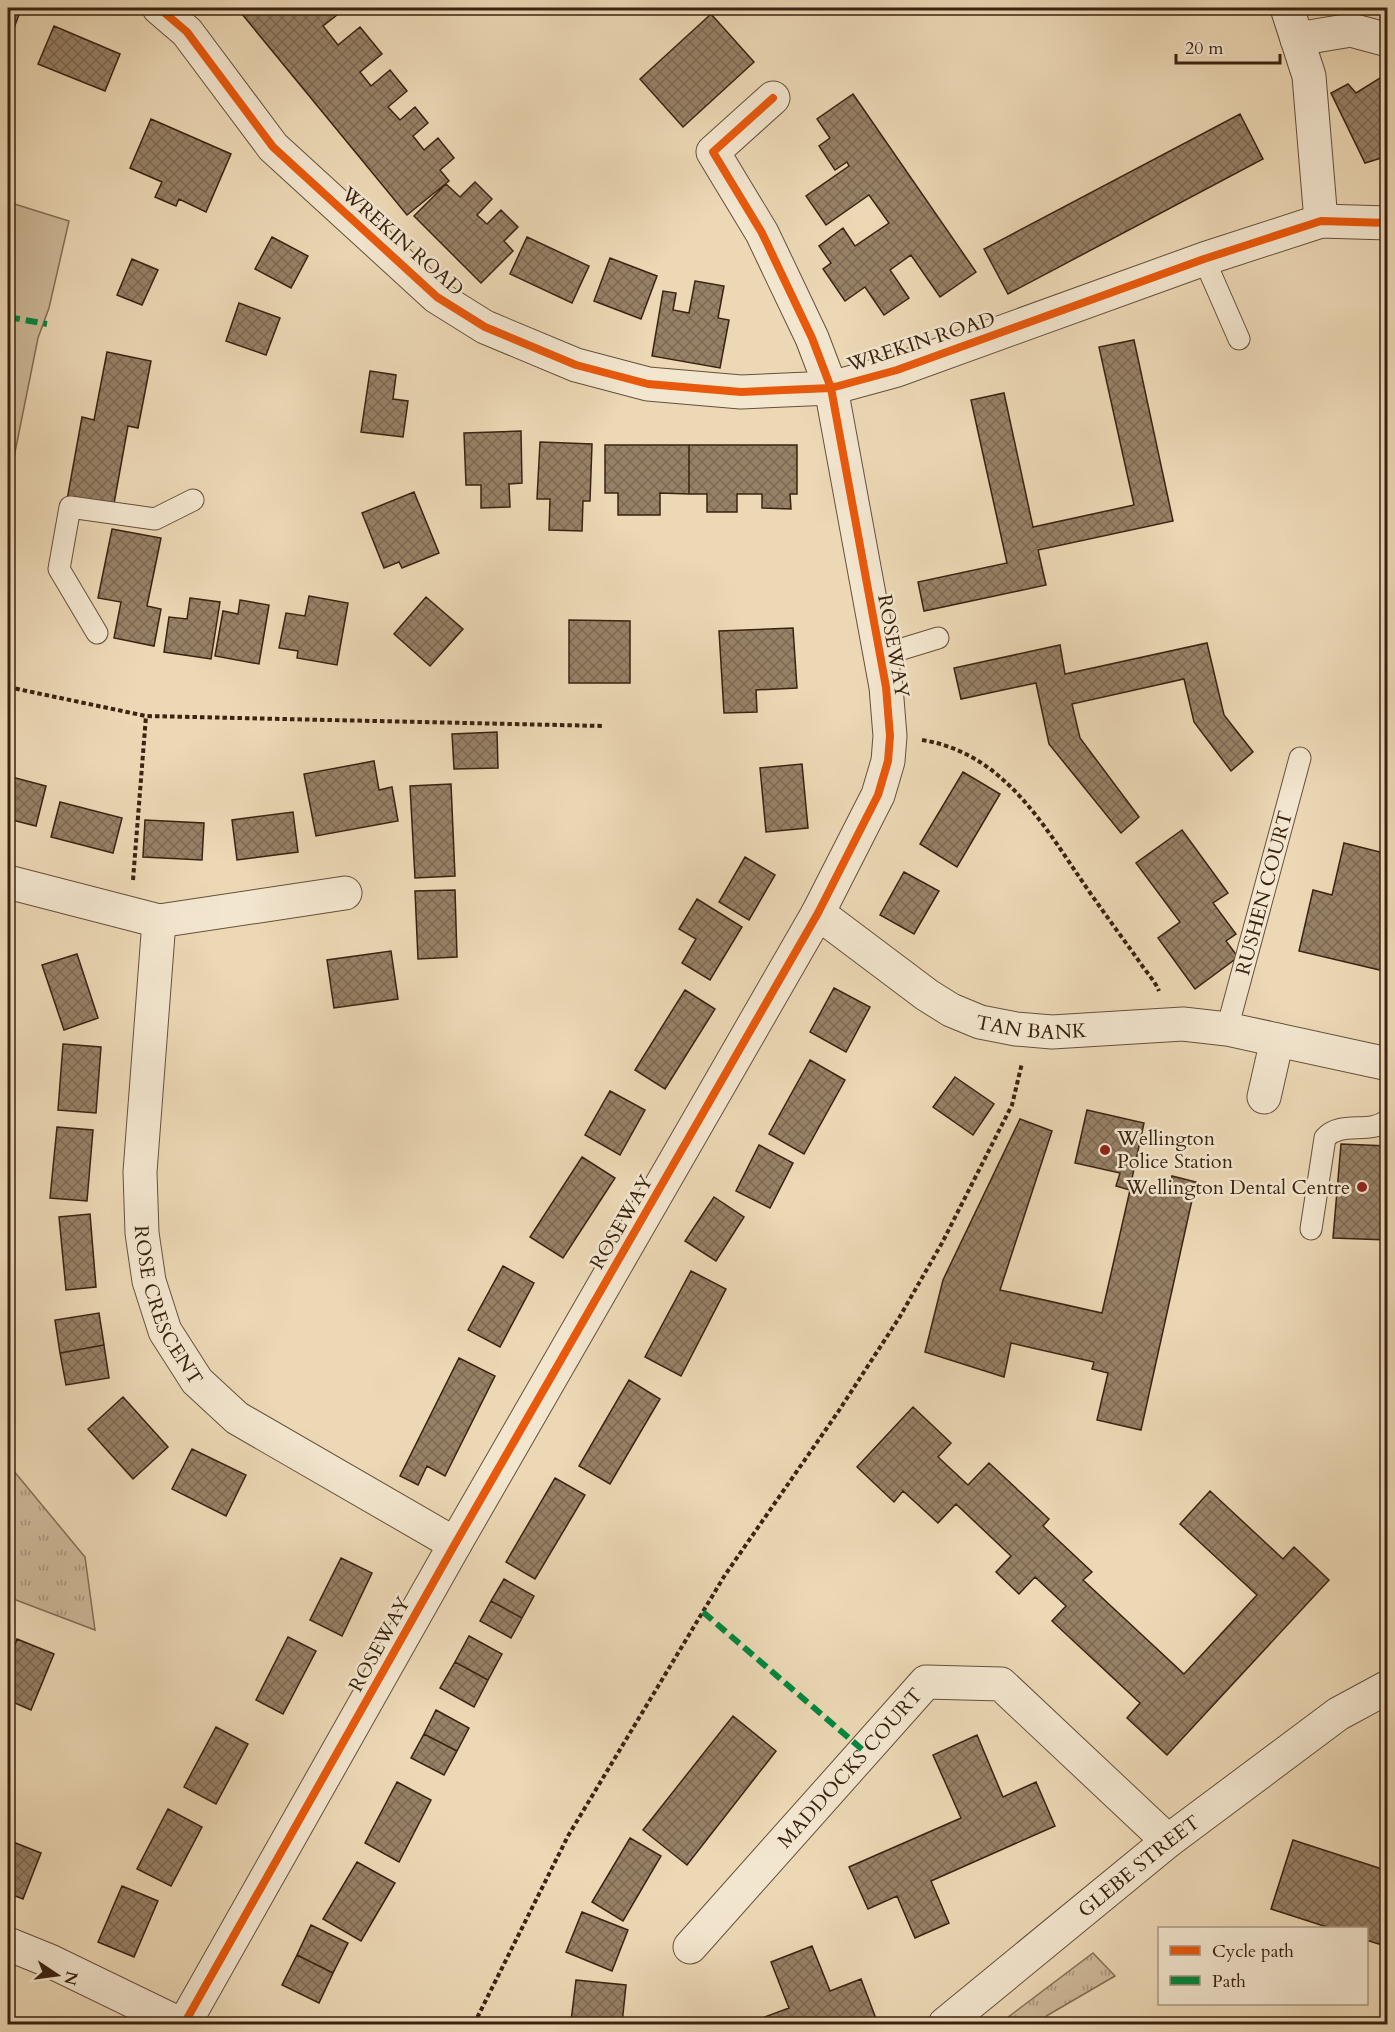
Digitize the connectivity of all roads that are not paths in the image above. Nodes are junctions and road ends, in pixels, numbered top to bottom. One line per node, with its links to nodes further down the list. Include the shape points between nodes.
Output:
1 (159, 8): 10 (street, WREKIN ROAD, via 187,33 273,147 437,297 485,327 576,365 648,384 741,392)
2 (1287, 8): 3 (street)
3 (1297, 39): 4 (street, via 1351,30); 6 (street, via 1309,76)
4 (1388, 40)
5 (773, 98): 10 (street, ROSEWAY, via 713,152 762,233)
6 (1321, 221): 7 (street, WREKIN ROAD); 8 (street, WREKIN ROAD)
7 (1388, 223)
8 (1204, 260): 9 (lane); 10 (street, WREKIN ROAD, via 897,370)
9 (1239, 339)
10 (831, 388): 14 (street, ROSEWAY)
11 (193, 501): 12 (lane, via 155,519 70,507 59,570)
12 (96, 633)
13 (938, 638): 14 (lane)
14 (879, 656): 18 (street, ROSEWAY, via 886,687 888,761 878,795)
15 (1300, 758): 20 (lane, RUSHEN COURT)
16 (8, 882): 19 (street)
17 (345, 893): 19 (street)
18 (818, 913): 20 (street, TAN BANK, via 951,1010 980,1022 1052,1032 1174,1025); 26 (street, ROSEWAY)
19 (159, 921): 26 (street, ROSE CRESCENT, via 140,1172 142,1233 149,1281 165,1331 196,1381 237,1418)
20 (1227, 1029): 21 (street, TAN BANK)
21 (1277, 1040): 22 (street, TAN BANK); 23 (street)
22 (1388, 1064)
23 (1264, 1097)
24 (1388, 1120): 25 (lane, via 1374,1127 1335,1129 1325,1138)
25 (1311, 1229)
26 (455, 1544): 33 (street, ROSEWAY)
27 (1388, 1663): 29 (street, GLEBE STREET)
28 (1388, 1687): 29 (street, GLEBE STREET)
29 (1338, 1714): 30 (street, GLEBE STREET)
30 (1168, 1841): 32 (street, MADDOCKS COURT, via 1001,1684 926,1682); 34 (street, GLEBE STREET)
31 (8, 1944): 33 (street)
32 (690, 1947)
33 (182, 2025)
34 (945, 2025)

